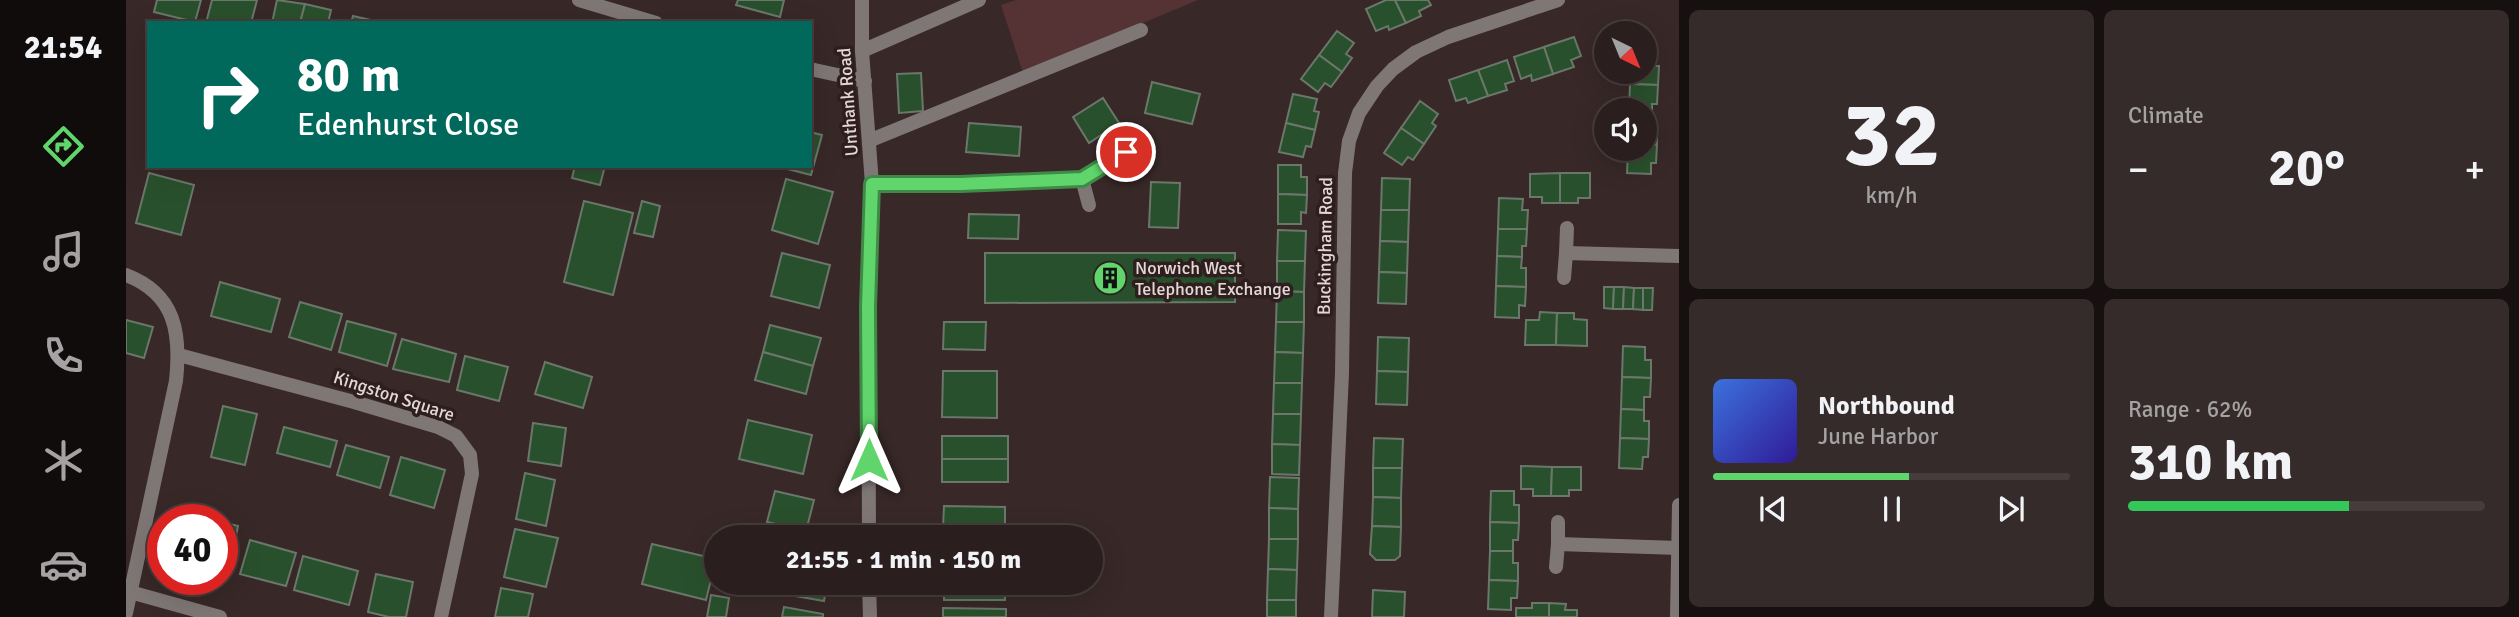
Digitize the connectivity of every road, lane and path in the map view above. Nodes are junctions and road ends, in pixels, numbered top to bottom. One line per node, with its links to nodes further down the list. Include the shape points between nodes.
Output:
1 (579, 0): 5 (street)
2 (862, 0): 7 (street, Unthank Road)
3 (979, 0): 7 (street)
4 (1558, 0): 33 (street, Buckingham Road, via 1416,52 1377,86 1359,113 1345,173)
5 (646, 21)
6 (1141, 30): 10 (street)
7 (862, 51): 9 (street, Unthank Road)
8 (812, 69): 9 (street)
9 (865, 81): 10 (street, Unthank Road)
10 (871, 140): 13 (street, Unthank Road)
11 (1126, 152): 12 (street)
12 (1082, 179): 13 (street); 14 (street)
13 (872, 184): 23 (street, Unthank Road)
14 (1088, 205)
15 (1567, 228): 16 (street)
16 (1566, 253): 17 (street); 19 (street)
17 (1679, 256)
18 (126, 275): 20 (street, via 156,293 168,309 175,323)
19 (1564, 278)
20 (179, 355): 27 (street); 31 (street, Kingston Square, via 354,402 456,436 470,455 472,474)
21 (1679, 505): 25 (street)
22 (1558, 522): 24 (street)
23 (869, 525)
24 (1558, 544): 25 (street); 26 (street)
25 (1678, 548): 34 (street)
26 (1556, 566)
27 (130, 592): 29 (street); 30 (street)
28 (869, 595): 32 (street)
29 (126, 613)
30 (220, 617)
31 (441, 617)
32 (870, 617)
33 (1331, 617)
34 (1677, 617)

